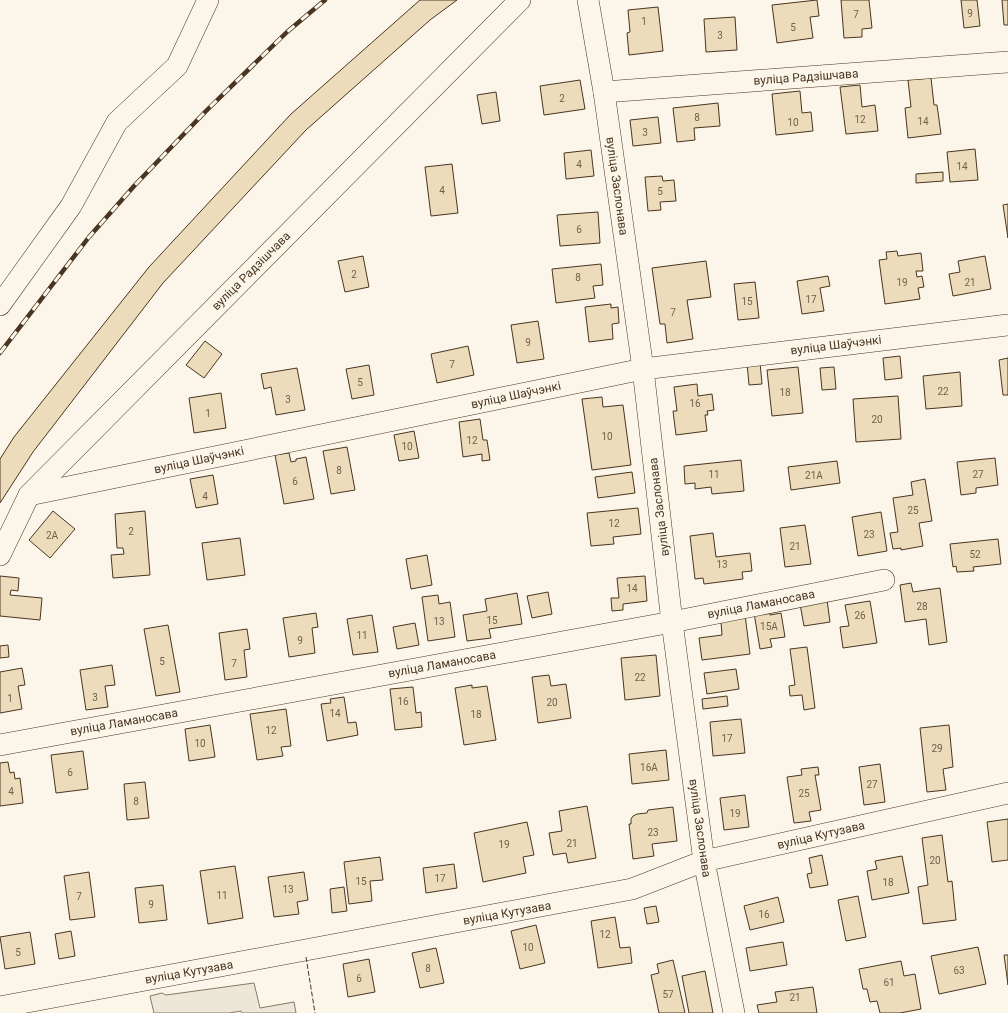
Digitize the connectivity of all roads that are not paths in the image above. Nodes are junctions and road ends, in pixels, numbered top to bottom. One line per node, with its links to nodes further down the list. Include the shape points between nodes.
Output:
1 (208, 0): 6 (street, via 177,66 117,122 71,206)
2 (520, 0): 9 (street, вуліца Радзішчава)
3 (588, 0): 5 (street, вуліца Заслонава)
4 (1008, 62): 5 (street, вуліца Радзішчава)
5 (604, 92): 8 (street, вуліца Заслонава)
6 (0, 305)
7 (1008, 325): 8 (street, вуліца Шаўчэнкі)
8 (643, 368): 9 (street, вуліца Шаўчэнкі); 12 (street, вуліца Заслонава)
9 (29, 495): 10 (street, вуліца Радзішчава)
10 (0, 555)
11 (884, 580): 12 (street, вуліца Ламаносава)
12 (672, 622): 13 (street, вуліца Ламаносава); 15 (street, вуліца Заслонава)
13 (0, 745)
14 (1008, 793): 15 (street, вуліца Кутузава)
15 (704, 861): 16 (street, вуліца Кутузава, via 632,890); 17 (street, вуліца Заслонава)
16 (0, 1007)
17 (734, 1013)

